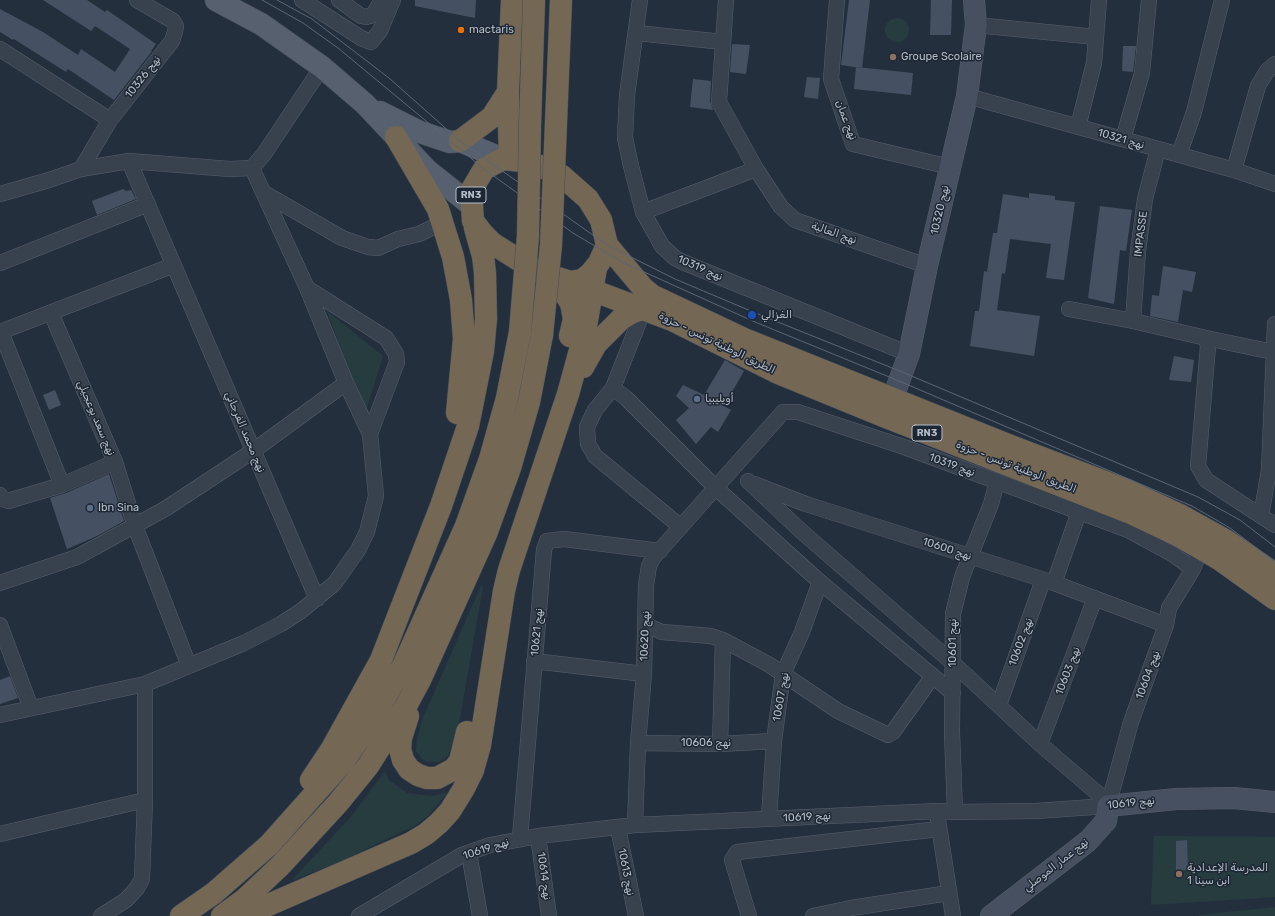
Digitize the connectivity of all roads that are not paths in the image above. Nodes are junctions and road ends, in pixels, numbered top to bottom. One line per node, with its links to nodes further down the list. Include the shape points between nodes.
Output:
1 (137, 0): 27 (street, نهج 10326, via 174,21 175,32 172,41)
2 (216, 0): 23 (main road, RN3, via 260,24)
3 (302, 0): 6 (street, via 371,42 380,32)
4 (339, 0): 5 (street, via 361,16 370,17)
5 (382, 0)
6 (393, 0)
7 (512, 0): 24 (highway)
8 (534, 0): 128 (highway, bridge, via 528,236 520,332 507,398 490,459 466,526 403,666 372,720 343,762)
9 (561, 0): 106 (highway, bridge, via 551,245 542,335 529,402 510,468 486,534)
10 (640, 0): 18 (street, نهج 10319)
11 (726, 0): 20 (street, نهج العالية)
12 (837, 0): 36 (street, نهج عمان, via 831,79 853,144)
13 (974, 0): 17 (street, نهج 10320)
14 (1099, 0): 19 (street)
15 (1149, 0): 30 (street, via 1142,74)
16 (1222, 0): 33 (street, via 1194,112)
17 (976, 25): 19 (street); 25 (street, نهج 10320)
18 (637, 33): 20 (street); 45 (street, نهج 10319, via 627,95 625,138)
19 (1096, 37): 28 (street, via 1094,63)
20 (723, 42): 40 (street, نهج العالية, via 719,102)
21 (0, 49): 27 (street)
22 (1275, 64): 39 (street, via 1267,70 1258,86)
23 (322, 67): 26 (main road, RN3); 37 (street)
24 (508, 92): 31 (highway, via 492,117); 34 (highway)
25 (967, 96): 28 (street, نهج 10321); 36 (street, نهج 10320)
26 (365, 104): 29 (main road, RN3); 31 (main road, RN3, via 420,132 450,142)
27 (110, 120): 38 (street, نهج 10326)
28 (1078, 127): 30 (street, نهج 10321)
29 (396, 137): 46 (main road, RN3); 47 (highway, via 438,209)
30 (1123, 139): 32 (street, نهج 10321)
31 (460, 141): 34 (main road, RN3)
32 (1158, 149): 33 (street, نهج 10321); 60 (street, IMPASSE, via 1145,199)
33 (1179, 155): 39 (street, نهج 10321)
34 (506, 159): 46 (highway, RN3, via 484,169 471,191); 48 (highway, RN3, via 540,166 562,176 573,185 588,199 601,220)
35 (129, 161): 37 (street, via 230,169); 38 (street); 44 (street, نهج محمد الفرجاني)
36 (950, 167): 51 (street, نهج 10320)
37 (252, 168): 42 (street)
38 (81, 169): 43 (street)
39 (1234, 170): 41 (street, نهج 10321)
40 (758, 172): 45 (street); 51 (street, نهج العالية, via 781,207 795,220)
41 (1275, 184)
42 (264, 193): 47 (street, via 342,238 368,247 378,248); 55 (street)
43 (0, 194)
44 (148, 204): 49 (street); 50 (street, نهج محمد الفرجاني)
45 (643, 212): 65 (street, نهج 10319, via 662,246 675,258)
46 (472, 213): 53 (highway, RN3, via 492,243); 79 (highway, via 483,256 487,292 483,351 468,426)
47 (442, 223): 79 (highway, via 454,257 464,339 460,399)
48 (607, 245): 52 (highway); 69 (highway, الطريق الوطنية تونس - حزوة / RN3, via 643,288 653,296)
49 (0, 262)
50 (174, 265): 59 (street); 71 (street, نهج محمد الفرجاني)
51 (927, 266): 65 (street, نهج 10320)
52 (596, 268): 54 (highway, via 582,280); 56 (highway)
53 (544, 274): 54 (highway, RN3); 106 (highway, via 563,291 571,303 574,312 572,329 537,447 494,575 471,717 460,761 454,769 437,778 422,776 409,769 400,749 401,738)
54 (570, 282): 56 (highway, الطريق الوطنية تونس - حزوة / RN3)
55 (307, 288): 66 (street); 70 (street, via 386,338 396,354 396,362)
56 (591, 290): 57 (highway, الطريق الوطنية تونس - حزوة / RN3); 68 (highway, via 585,332)
57 (644, 309): 67 (street); 68 (highway, via 621,319 596,344); 69 (highway, الطريق الوطنية تونس - حزوة / RN3, via 672,320 776,372)
58 (1069, 309): 60 (street)
59 (51, 312): 62 (street); 72 (street, نهج سعد بوعجيلي)
60 (1133, 321): 63 (street)
61 (1275, 324): 64 (street)
62 (1, 332): 76 (street)
63 (1206, 338): 64 (street); 81 (street, via 1208,346 1198,466 1206,480)
64 (1273, 352): 81 (street, via 1269,470)
65 (909, 354): 69 (street, نهج 10320)
66 (346, 384): 70 (street); 71 (street)
67 (613, 388): 77 (street); 84 (street, via 587,427 588,444 595,456)
68 (568, 394): 134 (highway, via 509,570 480,745 464,790 439,823 411,843)
69 (889, 408): 85 (highway, الطريق الوطنية تونس - حزوة / RN3, via 1133,514); 89 (highway, الطريق الوطنية تونس - حزوة / RN3, via 1126,490 1182,516 1227,541)
70 (370, 434): 94 (street, via 376,496 367,532 338,578)
71 (253, 451): 83 (street); 94 (street, نهج محمد الفرجاني)
72 (115, 462): 76 (street); 83 (street, نهج سعد بوعجيلي)
73 (726, 476): 74 (street, نهج 10600); 75 (street, نهج 10319, via 779,414 792,411 904,447); 77 (street, نهج 10620)
74 (748, 481): 87 (street, نهج 10600, via 806,504); 101 (street, via 806,536)
75 (997, 481): 80 (street, نهج 10319); 87 (street, نهج 10601, via 991,504)
76 (62, 486): 78 (street, via 8,501)
77 (716, 488): 84 (street, نهج 10620); 90 (street)
78 (0, 495)
79 (441, 506): 128 (highway, via 381,660 331,750)
80 (1079, 512): 88 (street, نهج 10319, via 1128,530 1174,554); 91 (street, نهج 10602)
81 (1261, 516): 82 (street)
82 (1275, 525)
83 (135, 526): 92 (street, via 77,557); 102 (street, نهج سعد بوعجيلي)
84 (681, 527): 86 (street, نهج 10620)
85 (1201, 548): 88 (street, نهج 10604); 95 (highway, الطريق الوطنية تونس - حزوة / RN3)
86 (660, 551): 97 (street, نهج 10620, via 649,566 646,585); 100 (street, نهج 10621, via 564,539 547,541 544,550)
87 (970, 557): 91 (street, نهج 10600); 101 (street, نهج 10601, via 953,614)
88 (1193, 569): 98 (street, نهج 10604, via 1169,608)
89 (1275, 574)
90 (820, 582): 104 (street, نهج 10607); 105 (street)
91 (1048, 582): 93 (street, نهج 10600); 109 (street, نهج 10602)
92 (0, 583)
93 (1095, 598): 98 (street, نهج 10600); 115 (street, نهج 10603)
94 (317, 599): 102 (street, via 281,624)
95 (1275, 599)
96 (0, 625): 110 (street)
97 (646, 625): 99 (street, via 662,632 711,636); 103 (street, نهج 10620)
98 (1166, 625): 118 (street, نهج 10604, via 1132,722)
99 (723, 640): 104 (street); 114 (street)
100 (534, 661): 103 (street); 127 (street, نهج 10621)
101 (953, 663): 108 (street, نهج 10601); 109 (street)
102 (189, 666): 107 (street)
103 (644, 674): 113 (street, نهج 10620)
104 (783, 674): 105 (street, via 838,711 888,735 898,726); 112 (street, نهج 10607)
105 (933, 676): 108 (street)
106 (420, 680): 133 (highway, via 368,766 338,803 280,866 245,899)
107 (145, 684): 110 (street); 116 (street)
108 (953, 693): 120 (street, نهج 10601)
109 (999, 705): 115 (street)
110 (31, 708): 111 (street)
111 (0, 715)
112 (774, 741): 114 (street, نهج 10606); 121 (street, نهج 10607)
113 (638, 743): 114 (street, نهج 10606); 122 (street, نهج 10620)
114 (720, 744)
115 (1040, 744): 118 (street)
116 (146, 800): 125 (street); 131 (street, via 142,879 126,900)
117 (1275, 802): 118 (street, نهج 10619, via 1234,798)
118 (1108, 804): 120 (street, نهج 10619, via 1035,811); 142 (street, نهج عمار الموصلي, via 1106,821 1088,841)
119 (938, 811): 120 (street, نهج 10619); 121 (street, نهج 10619); 124 (street)
120 (955, 812)
121 (769, 818): 122 (street, نهج 10619)
122 (635, 825): 123 (street, نهج 10619)
123 (618, 828): 126 (street, نهج 10619); 138 (street, نهج 10613)
124 (939, 830): 130 (street); 139 (street, via 737,852 732,860)
125 (0, 834)
126 (538, 836): 127 (street, نهج 10619); 137 (street, نهج 10614)
127 (520, 838): 129 (street, نهج 10619)
128 (269, 845): 132 (highway, via 214,893)
129 (469, 853): 135 (street, نهج 10619); 136 (street)
130 (949, 893): 140 (street); 141 (street)
131 (101, 916)
132 (181, 916)
133 (222, 916)
134 (243, 916)
135 (359, 916)
136 (480, 916)
137 (549, 916)
138 (636, 916)
139 (749, 916)
140 (813, 916)
141 (953, 916)
142 (991, 916)

